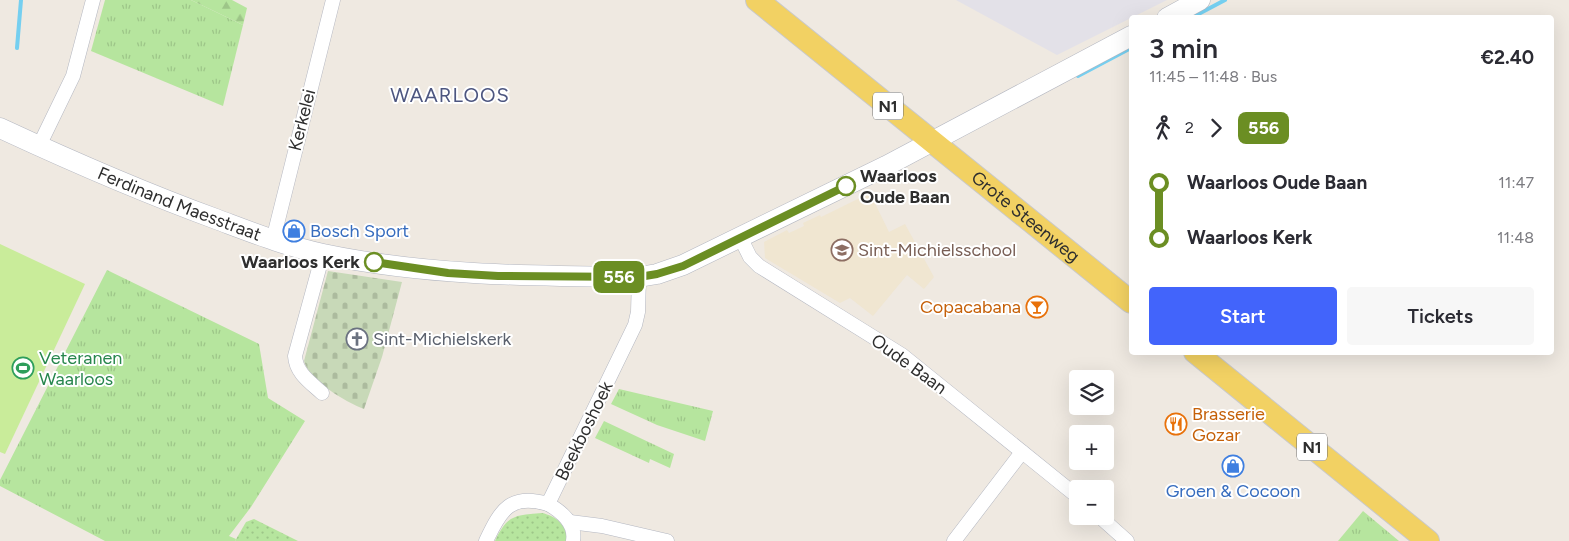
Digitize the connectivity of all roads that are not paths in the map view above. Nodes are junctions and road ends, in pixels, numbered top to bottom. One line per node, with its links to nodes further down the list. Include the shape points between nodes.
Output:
1 (93, 0): 9 (street, via 73,76)
2 (333, 0): 11 (street, Kerkelei)
3 (757, 0): 8 (main road, Grote Steenweg / N1)
4 (1200, 0): 5 (street)
5 (1172, 15)
6 (1129, 37): 8 (street, Ferdinand Maesstraat)
7 (0, 128): 9 (street, Ferdinand Maesstraat)
8 (932, 141): 10 (street, Ferdinand Maesstraat); 14 (main road, Grote Steenweg / N1)
9 (39, 146): 11 (street, Ferdinand Maesstraat, via 172,203)
10 (740, 237): 13 (street, Ferdinand Maesstraat, via 671,270); 17 (street, Oude Baan, via 750,257 759,266 902,356)
11 (273, 240): 12 (street, Ferdinand Maesstraat)
12 (323, 254): 13 (street, Ferdinand Maesstraat, via 458,274); 16 (street, via 295,356 300,373)
13 (639, 277): 19 (street, Beekboshoek, via 638,312 634,325)
14 (1129, 300)
15 (1199, 355): 27 (main road, N1)
16 (322, 393)
17 (1022, 452): 18 (street, Oude Baan); 25 (street)
18 (1069, 490)
19 (548, 504): 20 (street); 22 (street, via 535,500 514,502 499,515)
20 (570, 522): 23 (street); 24 (street)
21 (1109, 525): 26 (street)
22 (486, 541)
23 (573, 541)
24 (667, 541)
25 (954, 541)
26 (1127, 541)
27 (1428, 541)

